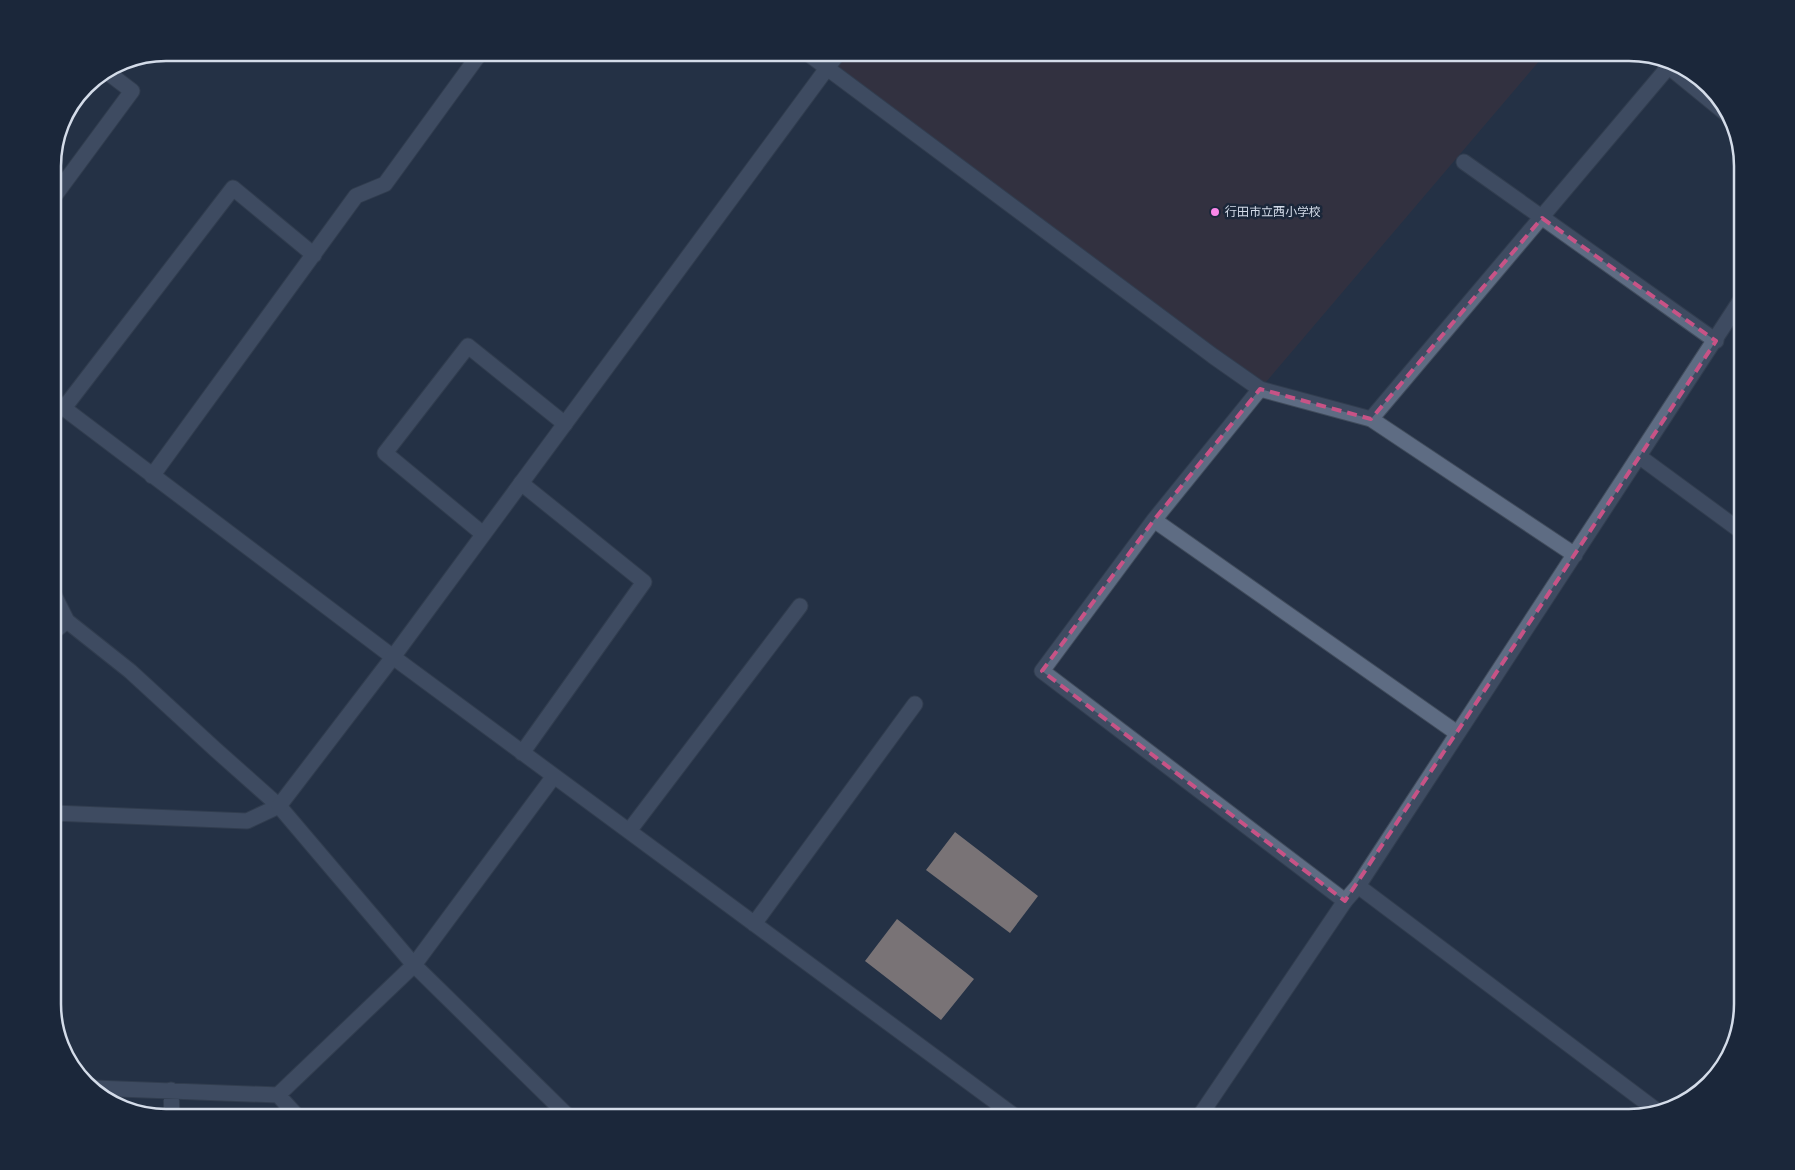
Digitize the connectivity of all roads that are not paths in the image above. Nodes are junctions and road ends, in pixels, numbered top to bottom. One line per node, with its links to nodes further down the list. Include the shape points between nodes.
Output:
1 (474, 61): 12 (street, via 385,184 356,196)
2 (818, 61): 4 (street)
3 (832, 61): 4 (street)
4 (827, 68): 15 (street); 19 (street)
5 (1668, 69): 11 (street)
6 (112, 76): 10 (street, via 132,91)
7 (1682, 76): 8 (street)
8 (1710, 100)
9 (1464, 162): 11 (street)
10 (61, 187)
11 (1542, 218): 14 (street); 18 (street)
12 (314, 255): 16 (street, via 233,188); 21 (street)
13 (1734, 311): 14 (street)
14 (1716, 341): 20 (street)
15 (1260, 389): 18 (street); 23 (street)
16 (61, 400)
17 (61, 406): 21 (street)
18 (1371, 419): 26 (street)
19 (565, 424): 22 (street); 25 (street, via 468,346 385,453)
20 (1640, 456): 24 (street); 26 (street)
21 (152, 476): 31 (street)
22 (522, 483): 25 (street); 34 (street, via 644,582)
23 (1154, 520): 33 (street); 40 (street, via 1042,671)
24 (1734, 526)
25 (484, 534): 31 (street)
26 (1575, 555): 33 (street)
27 (800, 606): 38 (street)
28 (61, 609): 29 (street)
29 (67, 621): 30 (street); 36 (street, via 130,670)
30 (61, 626)
31 (393, 657): 34 (street); 36 (street)
32 (915, 704): 41 (street)
33 (1457, 733): 39 (street)
34 (522, 752): 35 (street)
35 (554, 776): 38 (street); 42 (street)
36 (279, 806): 37 (street, via 247,821); 42 (street)
37 (61, 814)
38 (628, 831): 41 (street)
39 (1358, 886): 40 (street); 46 (street)
40 (1345, 901): 51 (street)
41 (754, 924): 50 (street)
42 (414, 965): 45 (street); 49 (street)
43 (104, 1088): 44 (street)
44 (171, 1090): 45 (street); 47 (street)
45 (278, 1095): 48 (street)
46 (1651, 1106)
47 (172, 1109)
48 (290, 1109)
49 (559, 1109)
50 (1004, 1109)
51 (1205, 1109)

